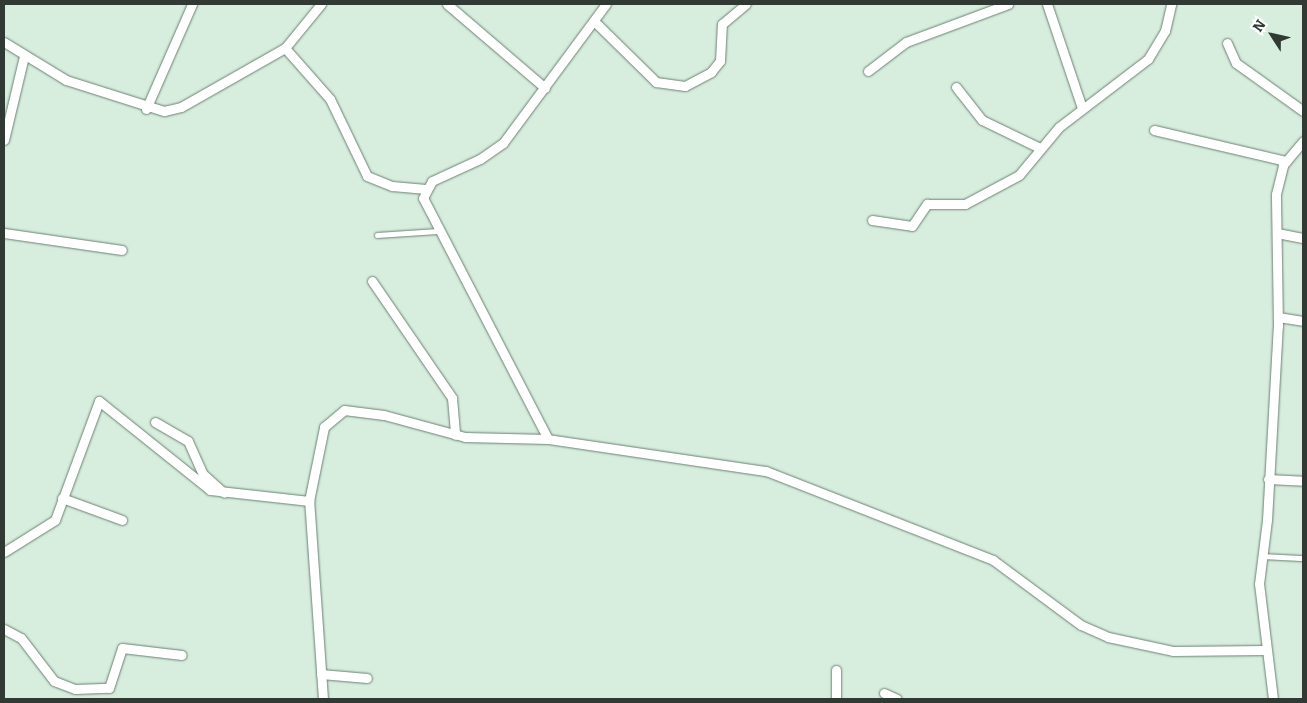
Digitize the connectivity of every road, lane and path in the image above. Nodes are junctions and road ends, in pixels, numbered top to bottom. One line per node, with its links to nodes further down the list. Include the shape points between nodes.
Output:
1 (192, 4): 18 (street)
2 (321, 4): 12 (street)
3 (447, 4): 16 (street)
4 (606, 4): 9 (street)
5 (746, 4): 9 (street, via 722,24 720,61 711,72 685,86 656,82)
6 (1008, 4): 14 (street, via 906,42)
7 (1047, 4): 17 (street)
8 (1171, 4): 17 (street, via 1165,31 1148,59)
9 (594, 22): 16 (street)
10 (4, 42): 13 (street)
11 (1227, 43): 19 (street, via 1236,63)
12 (285, 48): 18 (street, via 181,107); 25 (street, via 330,99 367,176 392,186)
13 (24, 56): 18 (street, via 66,80); 21 (street)
14 (868, 71)
15 (956, 87): 23 (street, via 982,120)
16 (545, 88): 25 (street, via 492,153 444,174)
17 (1082, 108): 23 (street)
18 (146, 109)
19 (1303, 111)
20 (1154, 130): 24 (street)
21 (4, 140)
22 (1303, 141): 24 (street)
23 (1040, 148): 26 (street, via 1019,175 965,204 927,204 912,226)
24 (1286, 161): 28 (street, via 1278,177)
25 (426, 189): 27 (street, via 426,209)
26 (872, 220)
27 (437, 231): 30 (lane); 38 (street)
28 (1277, 232): 31 (street); 34 (street)
29 (4, 234): 32 (street)
30 (377, 235)
31 (1303, 238)
32 (122, 250)
33 (372, 281): 37 (street, via 452,398)
34 (1278, 318): 35 (street); 39 (street)
35 (1303, 321)
36 (155, 422): 41 (street, via 188,441 203,474)
37 (455, 435): 38 (street); 43 (street, via 384,415 336,413 324,427)
38 (548, 439): 49 (street, via 737,465 827,491 993,560 1081,626 1108,637 1173,651)
39 (1268, 479): 40 (street); 46 (street)
40 (1303, 480)
41 (226, 494): 42 (street, via 198,484 99,401); 43 (street)
42 (62, 498): 44 (street); 45 (street, via 51,524)
43 (309, 500): 52 (street)
44 (122, 520)
45 (4, 552)
46 (1264, 556): 47 (lane); 49 (street, via 1260,599)
47 (1303, 558)
48 (4, 629): 50 (street, via 22,638 54,681 75,689 109,688 122,648)
49 (1266, 650): 58 (street)
50 (182, 655)
51 (836, 670): 56 (street)
52 (321, 674): 53 (street); 55 (street)
53 (366, 678)
54 (884, 693): 57 (street)
55 (323, 699)
56 (836, 699)
57 (897, 699)
58 (1273, 699)

